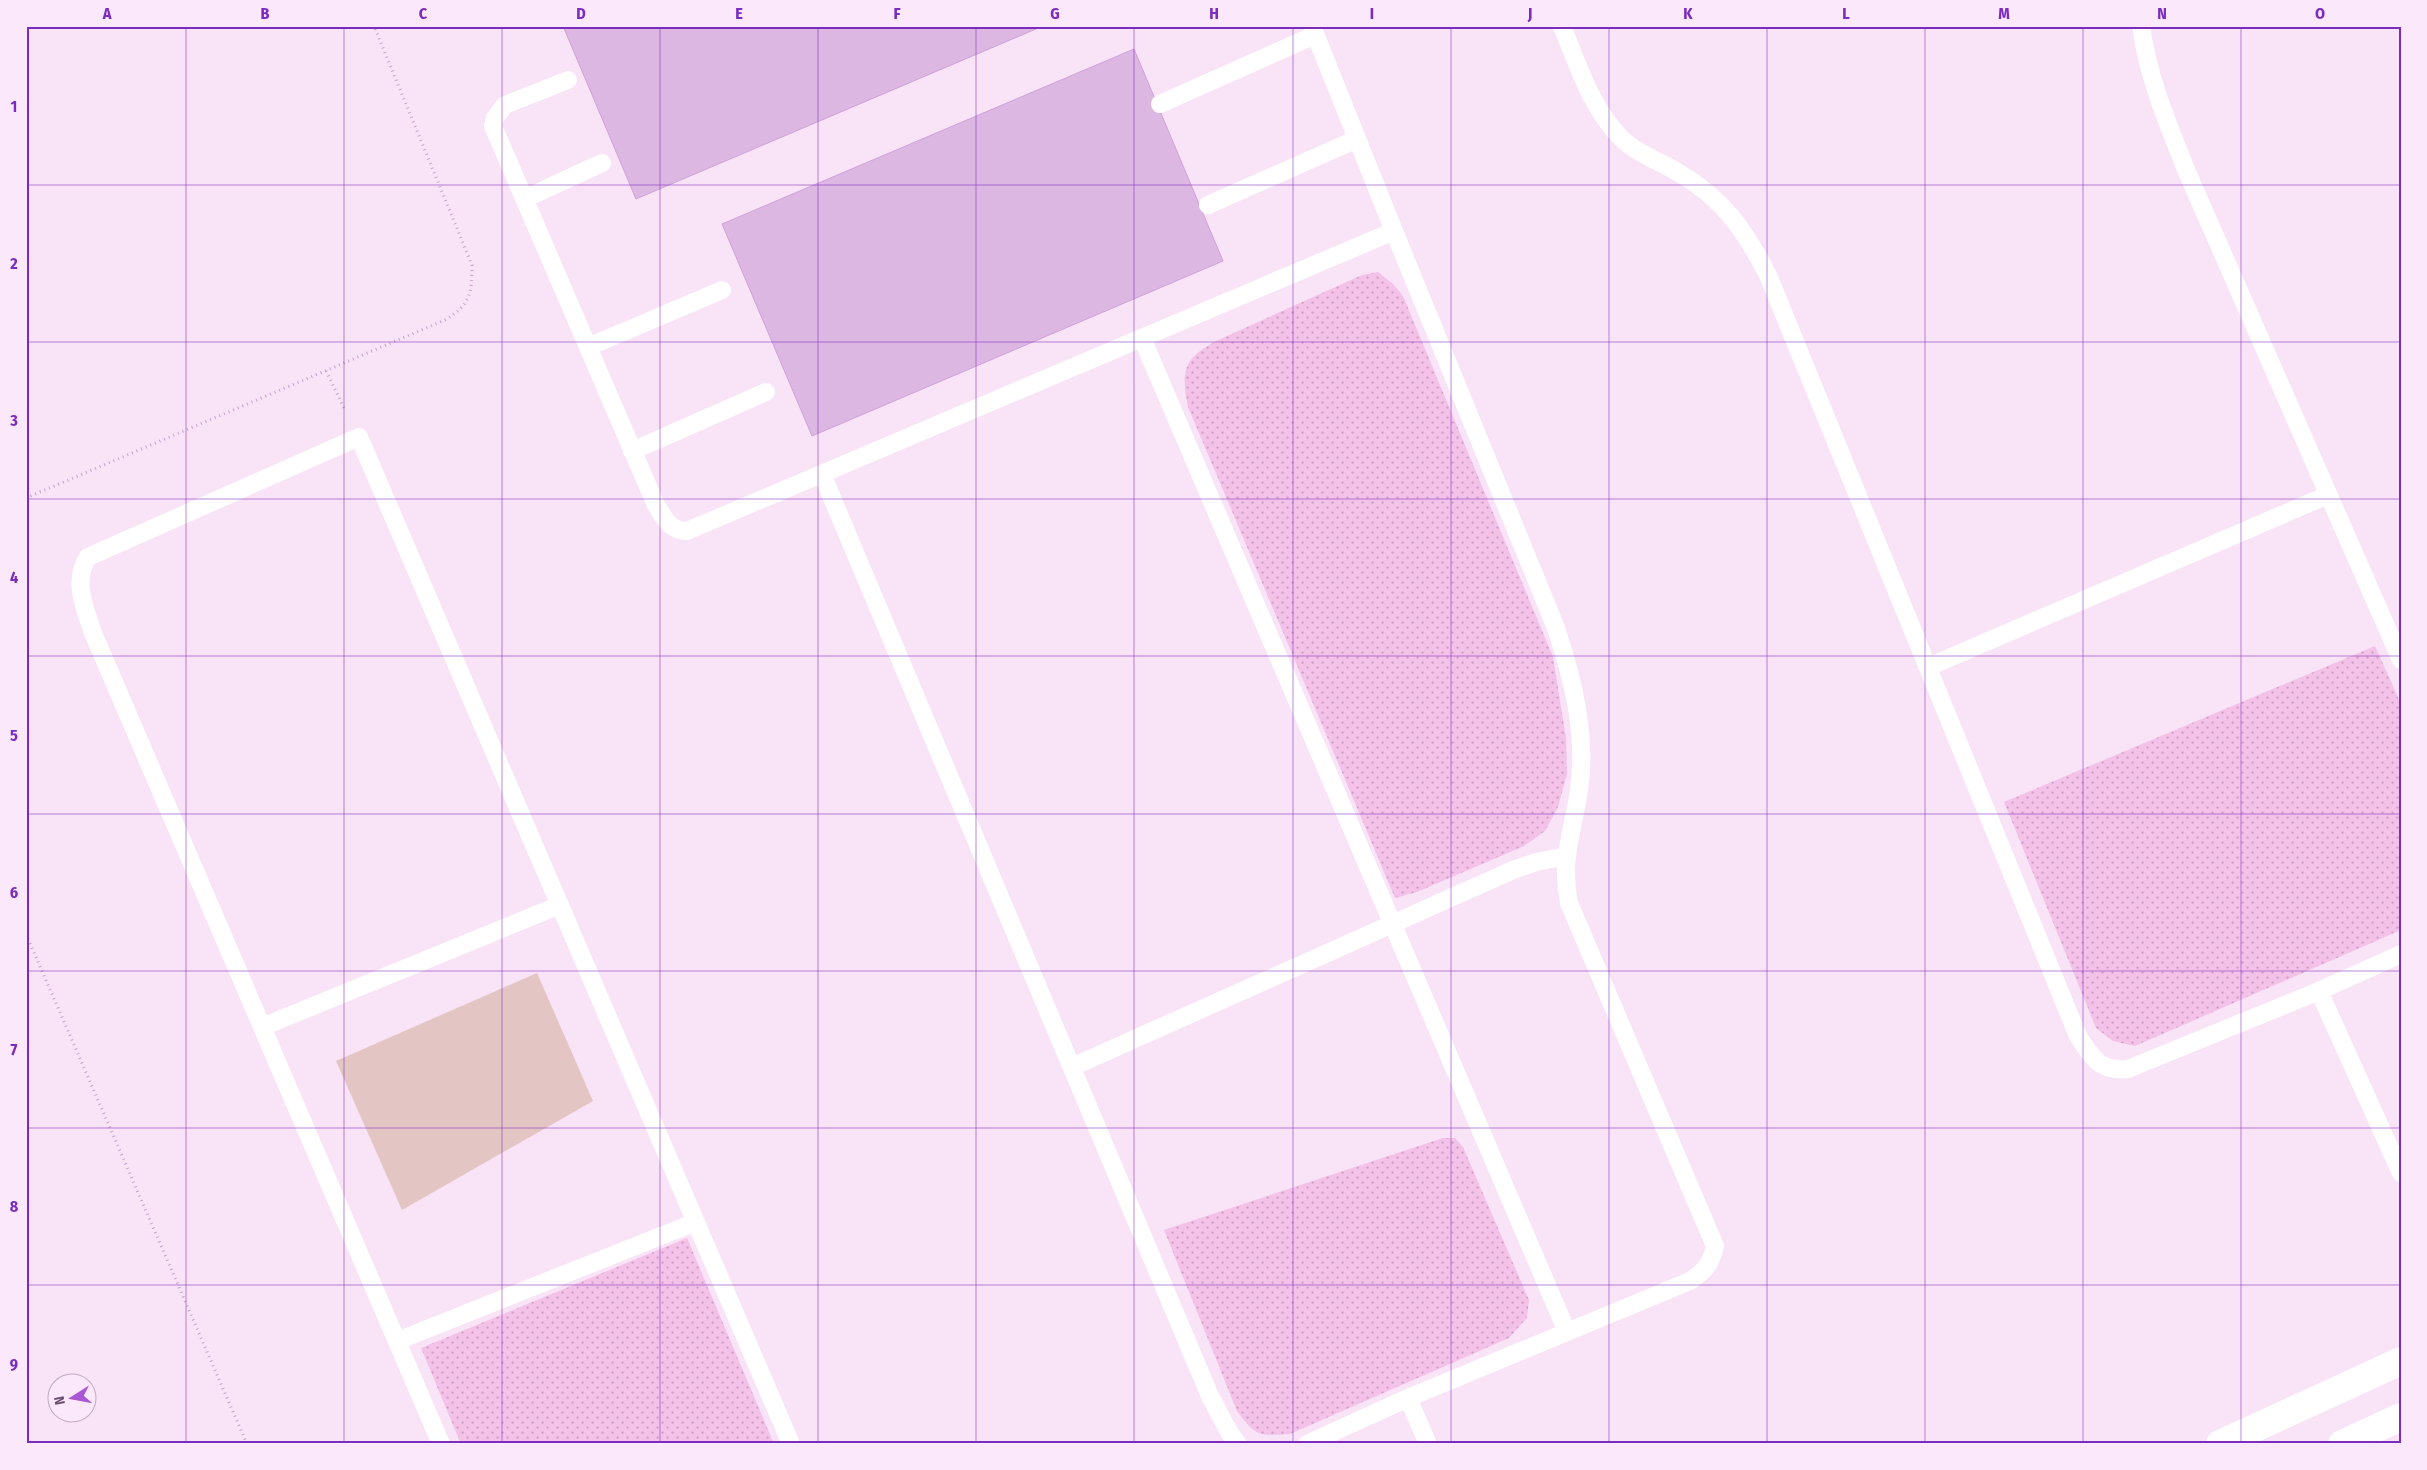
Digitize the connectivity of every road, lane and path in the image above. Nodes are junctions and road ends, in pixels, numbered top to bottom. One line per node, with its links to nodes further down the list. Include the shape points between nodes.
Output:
1 (374, 26): 15 (path, via 472,265 472,281 460,311)
2 (1562, 26): 23 (lane, via 1597,106 1621,138 1637,151 1707,191 1728,210 1748,237 1768,275)
3 (2141, 26): 20 (lane, via 2157,96 2183,163)
4 (1313, 31): 6 (lane); 7 (lane)
5 (568, 80): 9 (lane, via 505,105 495,118 493,126)
6 (1160, 104)
7 (1357, 139): 10 (lane); 11 (lane)
8 (602, 163): 9 (lane)
9 (524, 199): 14 (lane)
10 (1208, 205)
11 (1394, 231): 13 (lane); 24 (lane, via 1571,672 1578,707 1580,789)
12 (722, 290): 14 (lane)
13 (1142, 338): 19 (lane); 26 (lane)
14 (588, 347): 18 (lane)
15 (326, 371): 17 (path); 21 (path)
16 (766, 392): 18 (lane)
17 (359, 438): 25 (lane); 30 (lane, via 88,557 81,568 82,600 93,633)
18 (632, 451): 19 (lane, via 656,505 677,531 686,531)
19 (822, 474): 31 (lane)
20 (2328, 495): 22 (lane); 23 (lane)
21 (26, 498)
22 (2401, 660)
23 (1928, 667): 29 (lane, via 2078,1036 2102,1066 2114,1070 2128,1069)
24 (1567, 856): 26 (lane, via 1513,870); 34 (lane, via 1564,880 1569,903 1715,1246 1705,1272 1690,1281)
25 (560, 905): 30 (lane); 33 (lane)
26 (1392, 924): 31 (lane); 34 (lane)
27 (26, 934): 39 (path)
28 (2401, 954): 29 (lane)
29 (2319, 991): 32 (lane)
30 (262, 1026): 35 (lane)
31 (1072, 1067): 42 (lane, via 1210,1396)
32 (2401, 1173)
33 (696, 1222): 35 (lane); 41 (lane)
34 (1567, 1332): 37 (lane)
35 (397, 1341): 40 (lane)
36 (2401, 1361): 45 (street)
37 (1408, 1398): 43 (lane); 44 (lane)
38 (2401, 1417): 46 (street)
39 (247, 1444)
40 (441, 1444)
41 (791, 1444)
42 (1238, 1444)
43 (1307, 1444)
44 (1428, 1444)
45 (2220, 1444)
46 (2342, 1444)

